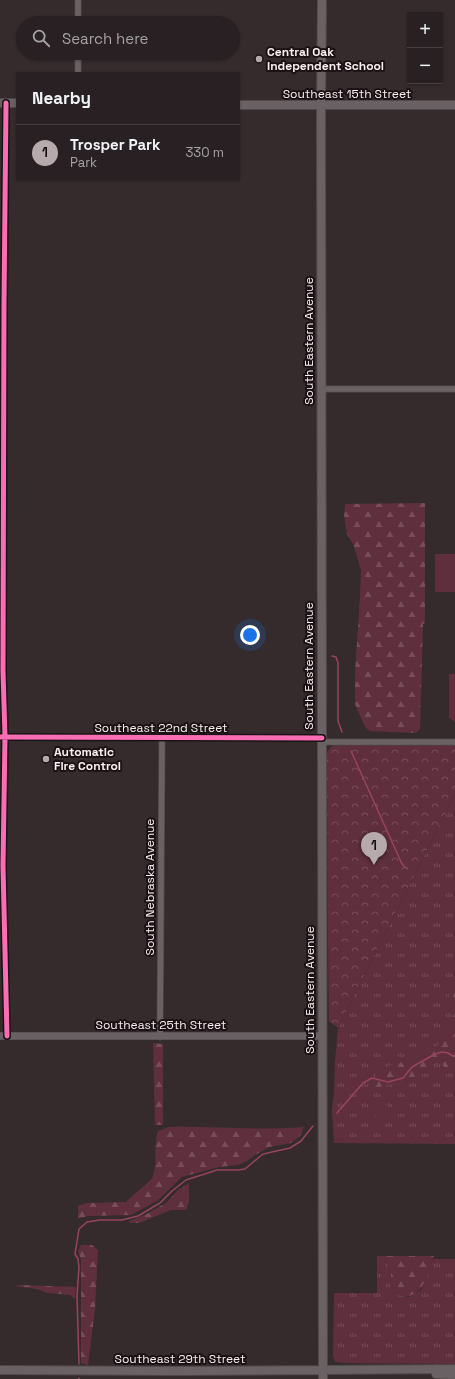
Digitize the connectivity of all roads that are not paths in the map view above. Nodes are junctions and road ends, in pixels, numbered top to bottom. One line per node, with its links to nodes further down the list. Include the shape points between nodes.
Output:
1 (78, 0): 3 (street)
2 (322, 0): 10 (main road, South Eastern Avenue)
3 (78, 16)
4 (78, 60): 5 (street)
5 (78, 72)
6 (3, 103): 7 (main road); 13 (street)
7 (16, 103)
8 (455, 105): 10 (main road, Southeast 15th Street)
9 (240, 106): 10 (main road, Southeast 15th Street)
10 (321, 106): 11 (main road, South Eastern Avenue)
11 (321, 389): 12 (street); 15 (main road, South Eastern Avenue)
12 (455, 389)
13 (2, 737): 14 (street, Southeast 22nd Street); 17 (street)
14 (162, 738): 15 (street, Southeast 22nd Street); 20 (street, South Nebraska Avenue)
15 (322, 740): 16 (street, Southeast 22nd Street); 19 (main road, South Eastern Avenue)
16 (455, 742)
17 (1, 866): 18 (street)
18 (3, 1036): 20 (street, Southeast 25th Street)
19 (322, 1036): 20 (street, Southeast 25th Street); 23 (main road, South Eastern Avenue)
20 (160, 1037)
21 (455, 1369): 24 (main road, Southeast 29th Street)
22 (0, 1370): 23 (main road, Southeast 29th Street)
23 (323, 1370): 24 (main road, Southeast 29th Street); 26 (main road, South Eastern Avenue)
24 (361, 1370): 25 (main road, Southeast 29th Street)
25 (455, 1375)
26 (323, 1379)

